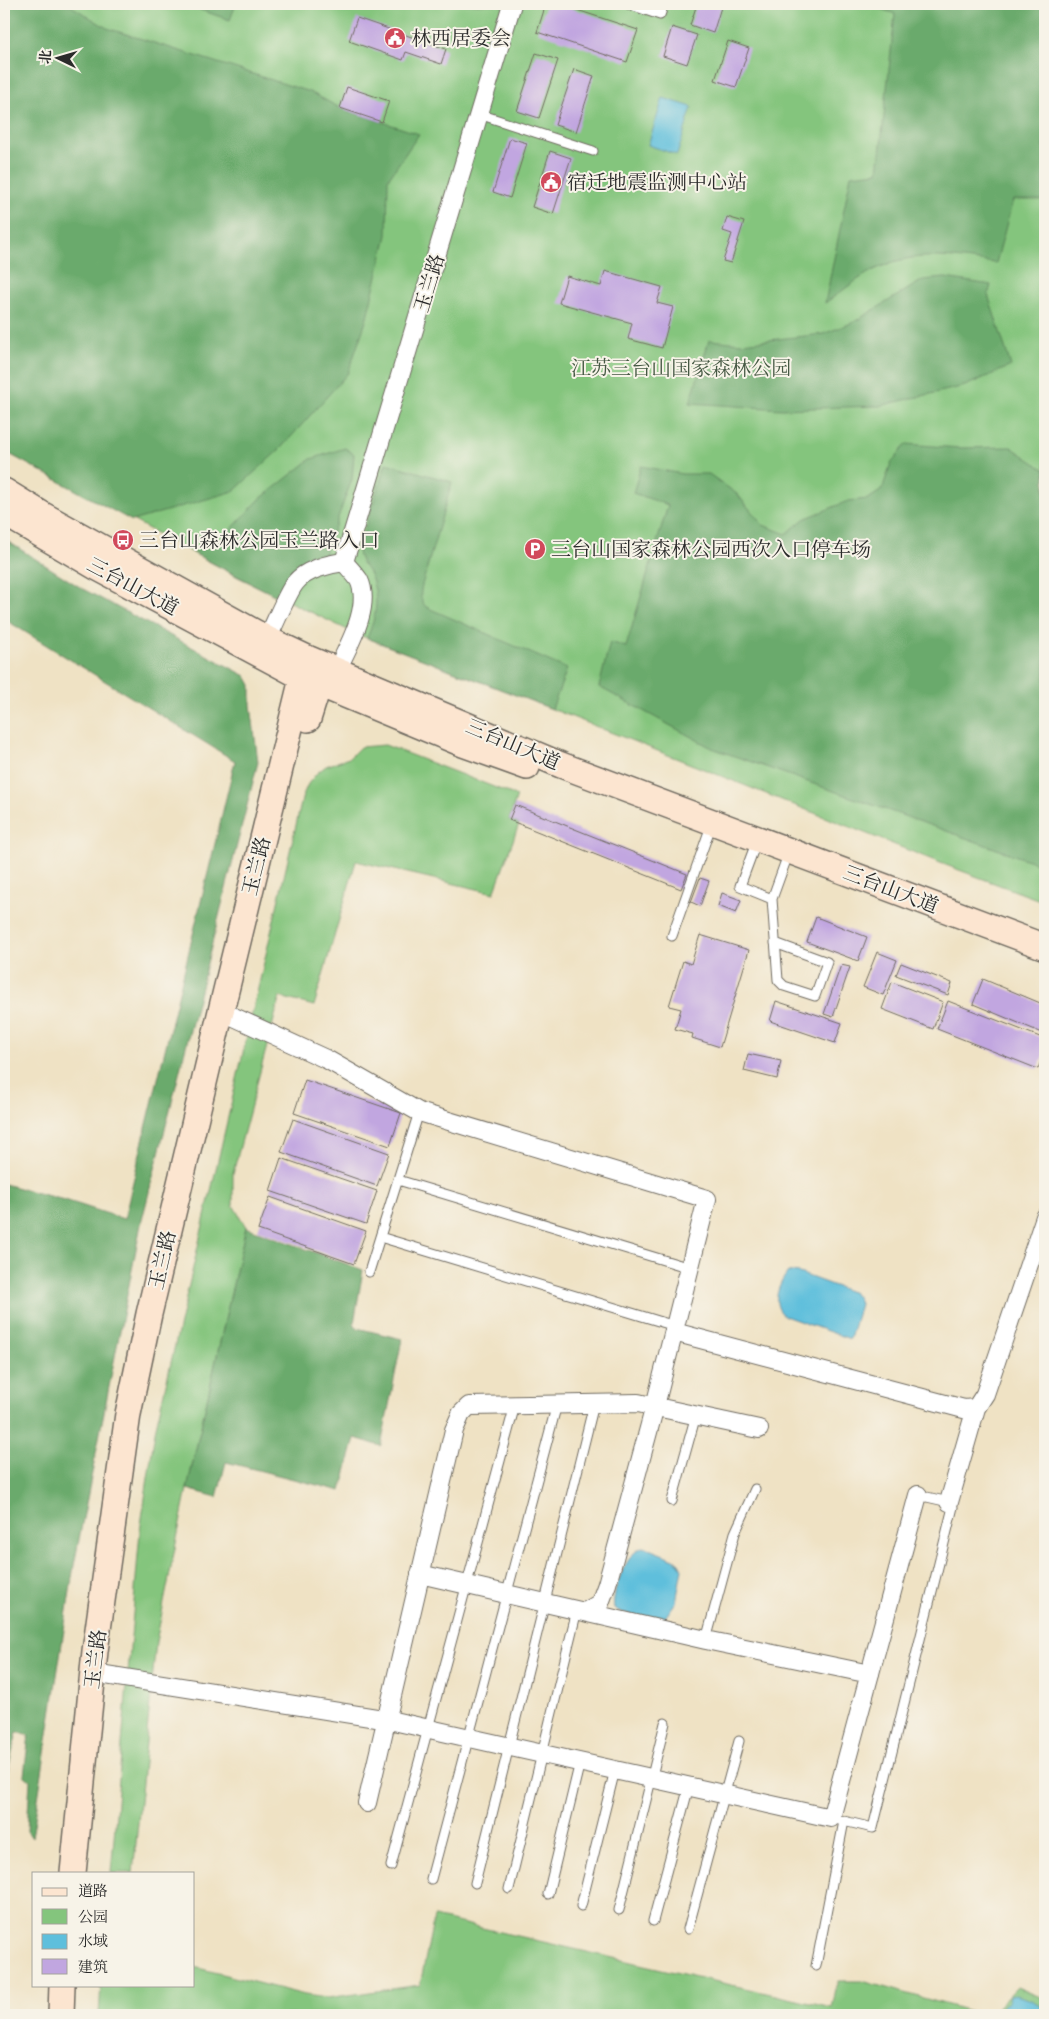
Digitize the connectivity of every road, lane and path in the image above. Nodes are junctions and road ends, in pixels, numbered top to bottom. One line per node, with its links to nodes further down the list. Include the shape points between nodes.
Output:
1 (512, 4): 4 (street, 玉兰路)
2 (628, 4): 3 (lane, via 660,15)
3 (664, 4)
4 (479, 114): 5 (lane); 8 (street, 玉兰路)
5 (593, 151)
6 (4, 491): 9 (main road, 三台山大道)
7 (4, 513): 10 (main road, 三台山大道, via 96,567)
8 (344, 562): 9 (street, via 328,564 295,583); 10 (street, 玉兰路, via 359,581 362,598 360,620)
9 (267, 639): 10 (main road, 三台山大道)
10 (319, 671): 11 (main road, 三台山大道, via 561,765); 19 (main road, 玉兰路)
11 (710, 828): 12 (main road, 三台山大道); 15 (lane); 17 (main road, 三台山大道)
12 (753, 851): 13 (main road, 三台山大道); 14 (lane, via 740,886)
13 (785, 863): 14 (lane); 18 (main road, 三台山大道)
14 (772, 899): 16 (lane)
15 (672, 936)
16 (775, 943): 16 (lane, via 778,980 784,986 816,996 827,962)
17 (1045, 948)
18 (1045, 962)
19 (225, 1013): 20 (street, via 328,1060); 44 (main road, 玉兰路, via 149,1314 132,1397 120,1468)
20 (419, 1112): 21 (lane); 24 (street, via 707,1199)
21 (398, 1180): 23 (lane); 24 (lane)
22 (1045, 1217): 31 (street, via 986,1394)
23 (380, 1237): 25 (lane); 26 (lane)
24 (690, 1268): 26 (street)
25 (368, 1272)
26 (675, 1329): 30 (street); 31 (street, via 964,1409)
27 (557, 1404): 28 (street); 29 (street); 40 (lane)
28 (594, 1404): 30 (street); 41 (lane)
29 (515, 1405): 38 (street, via 469,1406 461,1414 454,1430); 39 (lane)
30 (655, 1406): 32 (street); 42 (street, via 600,1603)
31 (976, 1408): 37 (street)
32 (696, 1415): 33 (street); 36 (lane)
33 (759, 1429)
34 (755, 1490): 43 (lane, via 735,1533)
35 (918, 1495): 37 (lane); 45 (street)
36 (672, 1501)
37 (949, 1502): 59 (lane, via 953,1507 873,1828)
38 (420, 1574): 39 (street); 46 (street)
39 (467, 1584): 40 (street); 48 (lane)
40 (506, 1594): 41 (street); 49 (lane)
41 (545, 1602): 42 (street); 51 (lane)
42 (581, 1611): 43 (street); 52 (lane)
43 (706, 1640): 45 (street)
44 (99, 1674): 46 (street); 61 (main road, 玉兰路); 62 (main road, 玉兰路)
45 (870, 1674): 59 (street)
46 (386, 1719): 48 (street); 58 (street)
47 (666, 1723): 55 (lane)
48 (428, 1728): 49 (street); 60 (lane)
49 (468, 1737): 51 (street); 63 (lane)
50 (739, 1742): 57 (lane)
51 (509, 1746): 52 (street); 64 (lane)
52 (542, 1754): 53 (street); 65 (lane)
53 (580, 1762): 54 (street); 66 (lane)
54 (616, 1770): 55 (street); 67 (lane)
55 (652, 1778): 56 (street); 68 (lane)
56 (689, 1786): 57 (street); 69 (lane)
57 (724, 1794): 59 (street); 70 (lane)
58 (367, 1803)
59 (838, 1820): 71 (lane)
60 (391, 1866)
61 (73, 1872)
62 (85, 1872)
63 (430, 1878)
64 (475, 1883)
65 (510, 1889)
66 (548, 1894)
67 (581, 1906)
68 (619, 1910)
69 (653, 1920)
70 (688, 1929)
71 (816, 1966)
72 (62, 1986): 74 (main road)
73 (74, 1986): 75 (main road)
74 (61, 2015)
75 (74, 2015)

